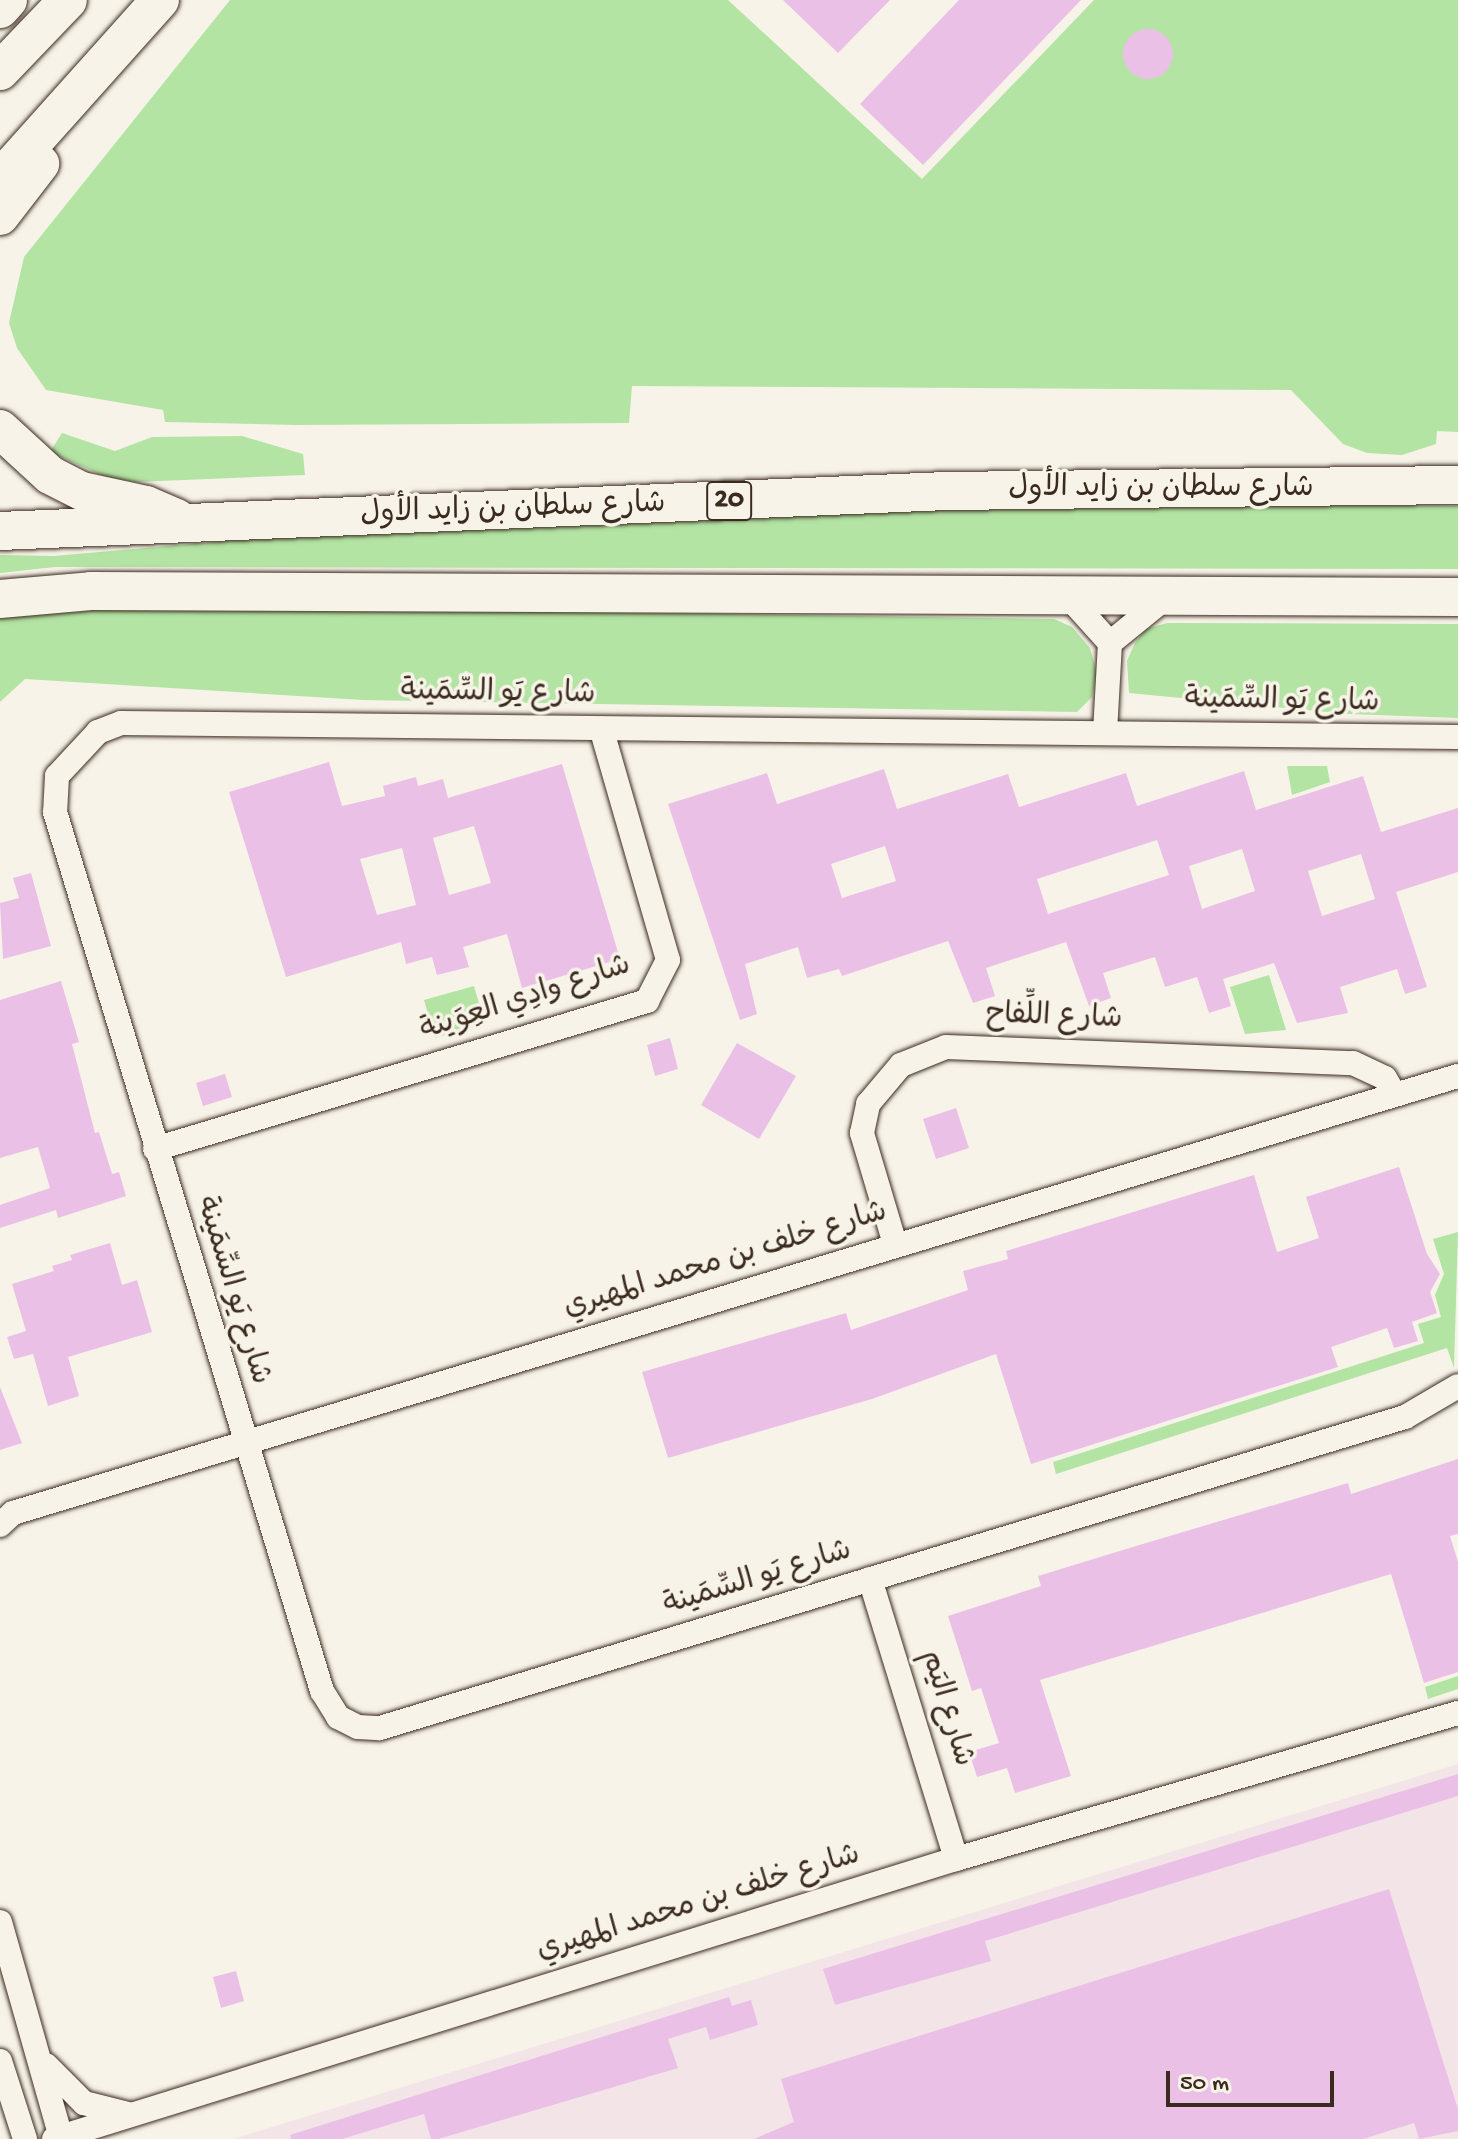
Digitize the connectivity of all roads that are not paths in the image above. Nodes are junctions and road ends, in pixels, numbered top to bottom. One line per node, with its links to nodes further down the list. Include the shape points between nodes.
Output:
1 (8, 0): 4 (main road)
2 (68, 0): 5 (main road)
3 (160, 0): 6 (main road)
4 (0, 9)
5 (0, 71)
6 (80, 88): 7 (main road); 8 (main road, via 61,135)
7 (0, 179)
8 (0, 216)
9 (0, 429): 11 (main road, via 50,475)
10 (1458, 485): 11 (main road, شارع سلطان بن زايد الأول / 20, via 946,491)
11 (189, 524): 12 (main road, شارع سلطان بن زايد الأول / 20)
12 (0, 531)
13 (1064, 592): 14 (main road); 16 (main road, via 91,591); 17 (street)
14 (1172, 593): 15 (main road); 17 (street)
15 (1458, 597)
16 (0, 599)
17 (1110, 643): 19 (street)
18 (601, 728): 19 (street, شارع يَو السِّمَينة); 23 (street, شارع وادِي العِوَينة, via 668,960 647,1001); 23 (street, شارع يَو السِّمَينة, via 121,723 98,732 77,750 57,776 55,812)
19 (1105, 733): 20 (street, شارع يَو السِّمَينة)
20 (1458, 737)
21 (1458, 1076): 22 (street, شارع خلف بن محمد المهيري)
22 (1393, 1092): 24 (street, شارع خلف بن محمد المهيري); 24 (street, شارع اللِّفاح, via 1385,1078 1353,1063 946,1047 901,1065 868,1104 862,1133)
23 (155, 1149): 26 (street, شارع يَو السِّمَينة)
24 (895, 1244): 26 (street, شارع خلف بن محمد المهيري)
25 (1458, 1386): 28 (street, شارع يَو السِّمَينة, via 1405,1417)
26 (244, 1442): 27 (street, شارع خلف بن محمد المهيري); 28 (street, شارع يَو السِّمَينة, via 322,1691 338,1717 358,1727 380,1728)
27 (4, 1516)
28 (870, 1579): 30 (street, شارع اليَم)
29 (1458, 1713): 30 (street, شارع خلف بن محمد المهيري)
30 (956, 1859): 36 (street, شارع خلف بن محمد المهيري)
31 (0, 1922): 32 (street)
32 (41, 2058): 36 (street, via 62,2086 84,2103); 37 (street)
33 (0, 2061): 34 (street)
34 (9, 2090): 35 (street); 38 (street)
35 (0, 2115)
36 (134, 2115): 37 (street, شارع خلف بن محمد المهيري)
37 (58, 2138)
38 (25, 2139)

